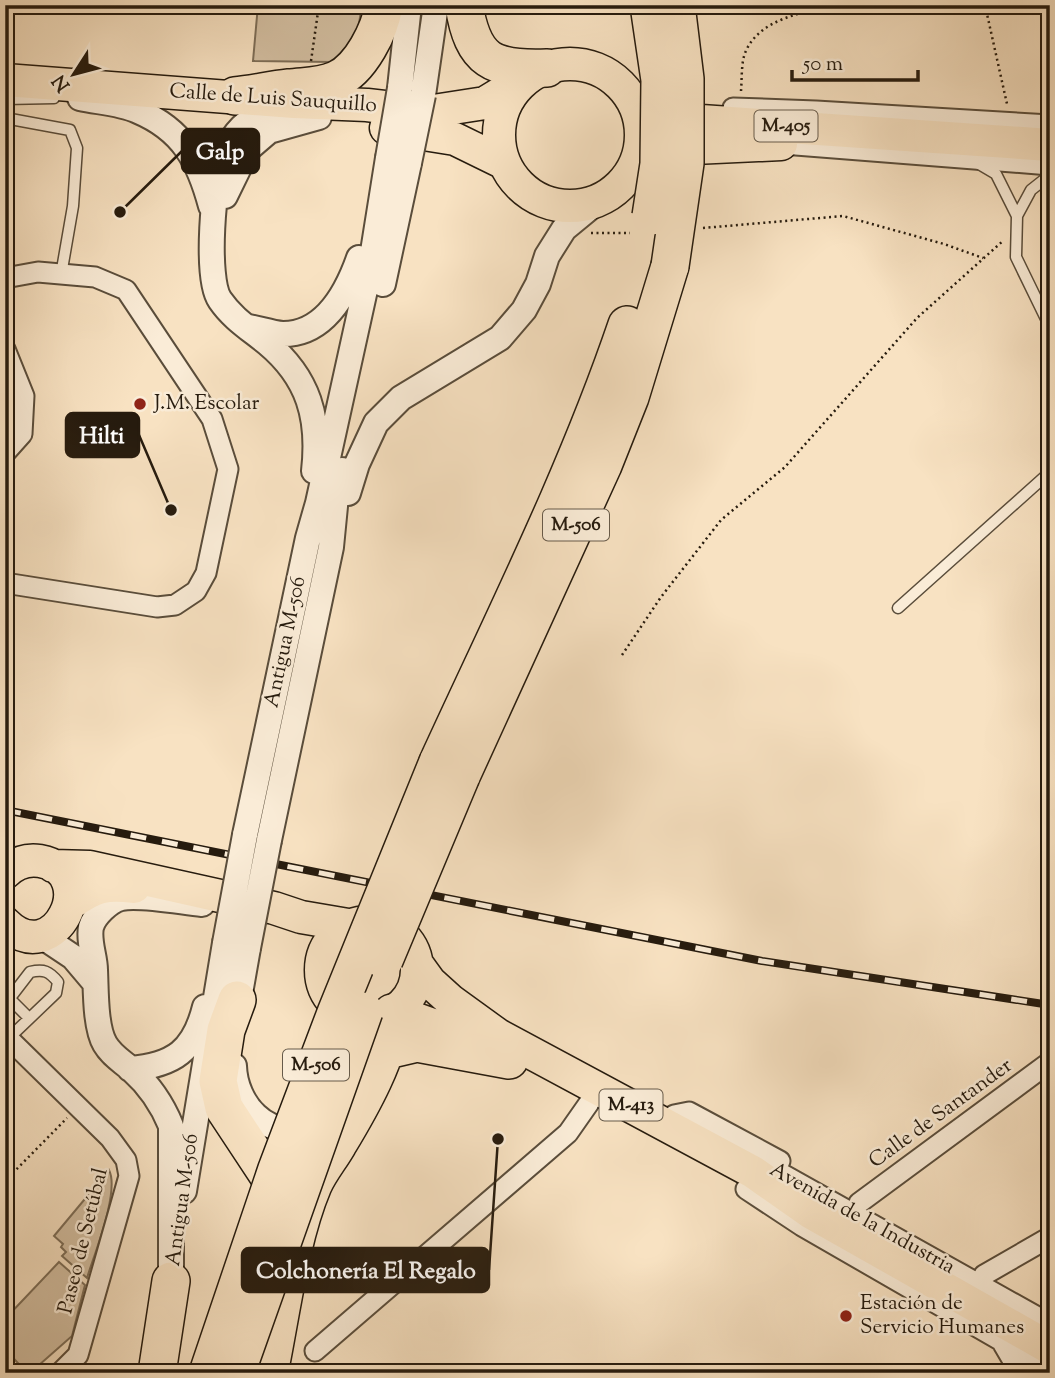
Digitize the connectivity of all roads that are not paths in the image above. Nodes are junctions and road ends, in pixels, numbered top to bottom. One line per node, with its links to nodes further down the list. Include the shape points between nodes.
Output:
1 (384, 5): 11 (highway, via 373,40 339,79 313,88)
2 (409, 5): 9 (street, Antigua M-506)
3 (436, 5): 9 (street, Antigua M-506)
4 (464, 5): 7 (highway, via 478,52 498,65)
5 (649, 5): 30 (highway, M-506, bridge, via 660,80)
6 (676, 5): 30 (highway, M-506, bridge, via 685,79 685,163)
7 (539, 71): 14 (main road, via 572,64 595,69 616,82); 15 (main road, Calle de Luis Sauquillo, via 485,103 427,112 367,105); 22 (main road, via 510,96 501,119)
8 (5, 80): 11 (main road, Calle de Luis Sauquillo)
9 (412, 91): 23 (street, Antigua M-506, bridge)
10 (5, 93): 12 (main road, Calle de Luis Sauquillo)
11 (235, 96): 15 (main road, Calle de Luis Sauquillo)
12 (80, 98): 13 (lane); 15 (main road, Calle de Luis Sauquillo); 29 (street, via 137,110 176,135 197,164)
13 (5, 99)
14 (632, 102): 17 (street); 18 (main road, M-405, via 701,121); 25 (main road, via 639,119 640,144)
15 (289, 108): 22 (main road, Calle de Luis Sauquillo / M-405, via 455,139); 29 (street, via 248,149); 29 (street, via 243,126 223,155)
16 (5, 118): 31 (lane, via 70,130 78,148)
17 (1050, 125)
18 (939, 136): 19 (main road, M-405); 20 (main road, M-405)
19 (783, 144): 21 (street); 25 (main road, M-405, via 694,148)
20 (1050, 145)
21 (969, 159): 24 (street); 28 (lane, via 996,174)
22 (504, 163): 27 (main road, M-405, via 535,198 571,207)
23 (394, 165): 33 (street, via 349,286 330,313 309,328 283,334); 38 (street, Antigua M-506); 39 (street, Antigua M-506)
24 (1050, 166)
25 (632, 170): 27 (main road, M-405, via 621,185)
26 (1050, 175): 28 (lane, via 1031,190)
27 (598, 201): 39 (street, via 562,232 524,310 500,338 401,398 376,423 357,464)
28 (1017, 216): 34 (lane, via 1016,257)
29 (214, 218): 33 (street, via 212,261 218,298)
30 (651, 253): 42 (highway, M-506, via 631,397 603,465)
31 (61, 275): 32 (street, via 38,272); 40 (street, via 95,277 126,290 212,419 228,469 206,573 196,591 175,604 157,607)
32 (5, 278)
33 (242, 326): 38 (street, via 294,370 313,410 316,453)
34 (1050, 327)
35 (5, 349): 36 (street, via 24,396 22,434)
36 (5, 453)
37 (1050, 472): 41 (lane)
38 (308, 538): 43 (street, Antigua M-506)
39 (331, 547): 43 (street, Antigua M-506)
40 (5, 583)
41 (898, 608)
42 (450, 769): 82 (highway, M-506, bridge, via 336,1013); 83 (highway, M-506, bridge, via 410,896 358,1026)
43 (257, 837): 50 (street, Antigua M-506, bridge)
44 (53, 866): 45 (main road, M-413, via 26,861); 47 (main road, via 67,882); 48 (main road, M-413, via 90,867)
45 (5, 873)
46 (202, 904): 47 (main road, via 114,884 88,892); 51 (main road, via 270,921 296,934); 53 (street, via 121,898 108,905 92,926)
47 (69, 908): 49 (main road, via 57,927); 53 (street, via 78,942)
48 (348, 925): 51 (main road, via 325,947); 52 (main road, M-413, via 379,922 395,929 412,948)
49 (19, 936): 53 (street, via 73,957)
50 (236, 945): 55 (street); 64 (street, via 186,1049 153,1067); 73 (street, Antigua M-506, via 185,1178)
51 (320, 964): 57 (main road, via 321,981)
52 (417, 964): 56 (main road, M-413); 58 (main road, via 412,992)
53 (95, 975): 64 (street, via 104,1042 116,1059)
54 (8, 997): 59 (lane); 59 (lane, via 30,972 51,974 58,982 56,993)
55 (237, 1000): 57 (street, via 233,1071 240,1098 253,1115 274,1128 295,1130 317,1122 336,1105 356,1074 361,1050); 70 (highway, via 226,1030 218,1081 224,1108)
56 (451, 1001): 66 (street, Avenida de la Industria); 69 (main road, M-413, via 498,1035 753,1172)
57 (341, 1010): 58 (main road, M-413, via 373,1018)
58 (393, 1012): 61 (highway); 62 (main road, M-413, via 455,1033)
59 (29, 1018): 60 (lane)
60 (7, 1036): 80 (street, Paseo de Setúbal, via 110,1138 126,1160 129,1176 78,1355)
61 (387, 1050): 62 (highway, via 417,1043); 70 (highway, via 313,1184)
62 (509, 1060): 65 (main road, M-413)
63 (1050, 1062): 68 (street, Calle de Santander)
64 (131, 1069): 73 (street, via 152,1090 171,1126)
65 (589, 1103): 67 (main road, M-413); 78 (street, via 568,1133)
66 (674, 1115): 68 (street, Avenida de la Industria, via 689,1112); 75 (street, Avenida de la Industria)
67 (746, 1189): 69 (main road, M-413); 76 (street, Avenida de la Industria)
68 (859, 1203): 72 (street, Avenida de la Industria)
69 (810, 1212): 77 (main road, Avenida de la Industria / M-413)
70 (299, 1229): 84 (highway)
71 (1050, 1237): 72 (street)
72 (984, 1275): 74 (street, Avenida de la Industria)
73 (172, 1282): 81 (highway)
74 (1050, 1312)
75 (1050, 1324)
76 (1003, 1343): 79 (street, Avenida de la Industria); 85 (street)
77 (1050, 1348)
78 (315, 1351)
79 (1050, 1369)
80 (60, 1373)
81 (157, 1373)
82 (208, 1373)
83 (236, 1373)
84 (269, 1373)
85 (1020, 1373)

